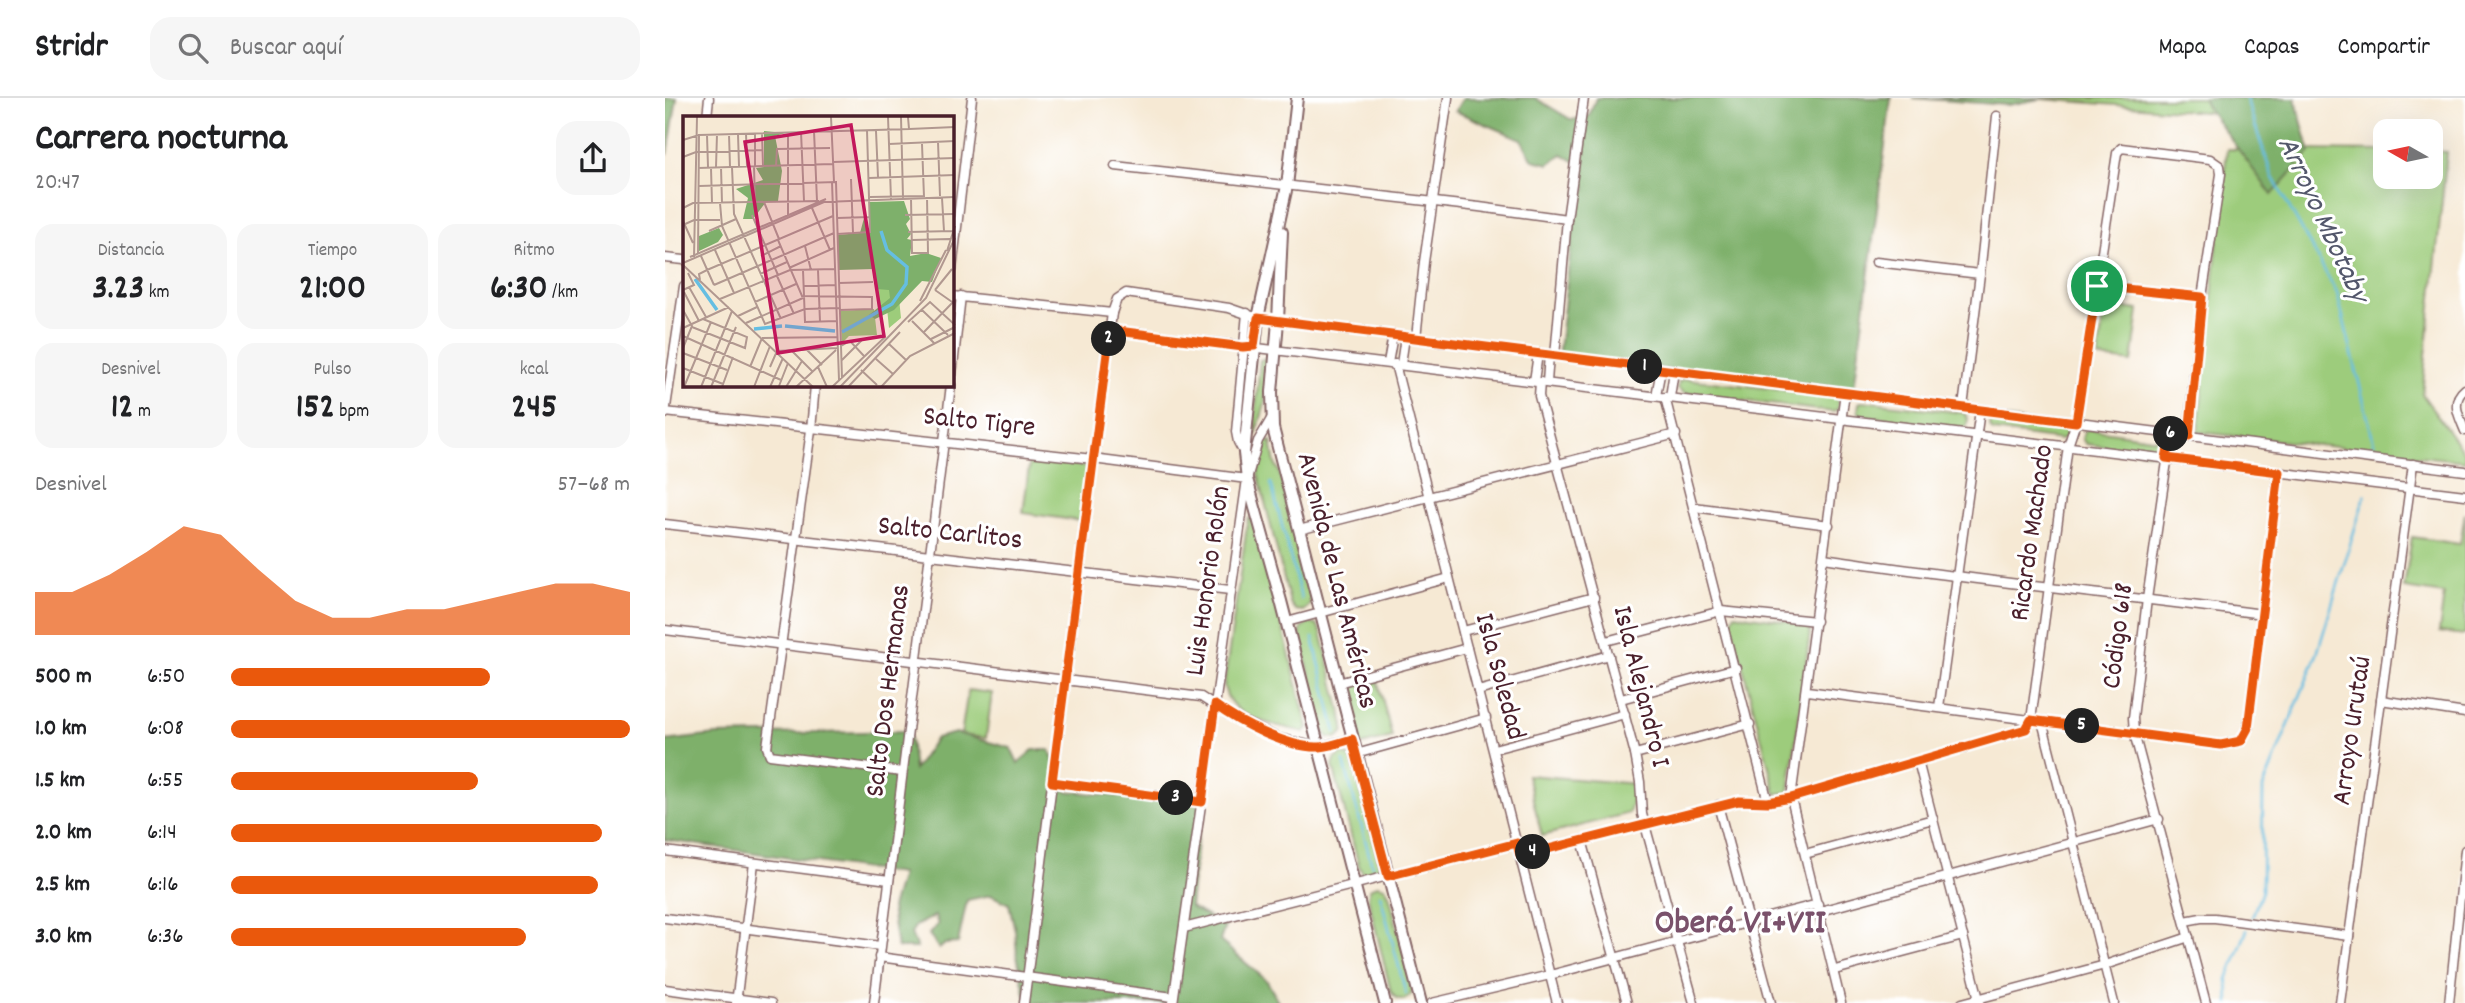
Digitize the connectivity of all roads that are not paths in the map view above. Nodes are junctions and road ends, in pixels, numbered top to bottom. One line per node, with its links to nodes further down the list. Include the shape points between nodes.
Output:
1 (709, 98): 6 (street)
2 (972, 98): 13 (street)
3 (1297, 98): 9 (main road, Avenida de Las Américas)
4 (1448, 98): 10 (street)
5 (1584, 98): 12 (street)
6 (706, 116)
7 (1997, 116): 17 (street)
8 (1115, 166): 9 (street)
9 (1287, 186): 10 (street); 11 (main road, Avenida de Las Américas)
10 (1433, 201): 12 (street); 28 (street)
11 (1284, 204): 23 (main road, Avenida de Las Américas); 24 (main road, Avenida de Las Américas)
12 (1568, 224): 33 (street)
13 (954, 253)
14 (665, 258): 15 (street)
15 (683, 260)
16 (1876, 262): 17 (street)
17 (1980, 274): 43 (street)
18 (2097, 286): 21 (street); 21 (street, Ricardo Machado, via 2121,148 2210,159 2220,166); 48 (street, Ricardo Machado)
19 (683, 293): 45 (street)
20 (957, 296): 22 (street); 29 (street)
21 (2202, 297): 54 (street)
22 (1112, 313): 23 (street, via 1117,299 1126,293 1229,308); 25 (street)
23 (1252, 316): 24 (street); 30 (main road, Avenida de Las Américas)
24 (1278, 321): 26 (street); 31 (main road, Avenida de Las Américas)
25 (1110, 330): 30 (street); 59 (street)
26 (1393, 335): 27 (street); 34 (street)
27 (1405, 337): 28 (street); 34 (street)
28 (1416, 338): 32 (street)
29 (954, 343)
30 (1248, 347): 31 (street); 57 (main road, Avenida de Las Américas)
31 (1274, 349): 34 (street); 46 (main road, Avenida de Las Américas)
32 (1538, 354): 33 (street); 37 (street)
33 (1552, 355): 35 (street); 37 (street)
34 (1394, 364): 37 (street); 68 (street, Isla Soledad)
35 (1661, 369): 36 (street); 42 (street)
36 (1674, 371): 41 (street); 42 (street)
37 (1540, 382): 42 (street); 60 (street, Isla Alejandro I, via 1539,396)
38 (815, 387): 49 (street)
39 (951, 387): 55 (street, Salto Dos Hermanas)
40 (2465, 389): 50 (street, via 2456,402)
41 (1845, 392): 43 (street); 47 (street)
42 (1664, 397): 47 (street); 51 (street)
43 (1963, 407): 44 (street)
44 (1980, 410): 48 (street); 53 (street)
45 (665, 413): 49 (street, Salto Tigre)
46 (1271, 419): 62 (street, Luis Honorio Rolón); 72 (main road, Avenida de Las Américas)
47 (1842, 419): 53 (street); 71 (street)
48 (2076, 422): 52 (street); 56 (street, Ricardo Machado)
49 (811, 430): 55 (street, Salto Tigre); 73 (street)
50 (2465, 431)
51 (1676, 434): 60 (street); 69 (street)
52 (2171, 434): 54 (street); 58 (street, Código 618)
53 (1977, 436): 56 (street); 78 (street)
54 (2189, 436): 61 (street)
55 (944, 444): 59 (street, Salto Tigre); 74 (street, Salto Dos Hermanas)
56 (2068, 446): 58 (street); 79 (street, Ricardo Machado)
57 (1244, 453): 62 (street); 65 (main road, Avenida de Las Américas)
58 (2166, 458): 64 (street); 82 (street, Código 618)
59 (1093, 459): 65 (street, Salto Tigre); 76 (street)
60 (1559, 464): 68 (street); 81 (street, Isla Alejandro I)
61 (2413, 464): 63 (street); 66 (street, Arroyo Urutaú)
62 (1251, 465): 65 (street, Luis Honorio Rolón)
63 (2465, 471)
64 (2279, 472): 66 (street); 85 (street)
65 (1247, 480): 80 (street, Luis Honorio Rolón); 87 (main road, Avenida de Las Américas)
66 (2409, 488): 67 (street); 101 (street, Arroyo Urutaú)
67 (2465, 495)
68 (1429, 498): 72 (street); 77 (street, Isla Soledad)
69 (1695, 507): 71 (street); 83 (street)
70 (665, 524): 73 (street, Salto Carlitos)
71 (1829, 525): 75 (street)
72 (1299, 530): 84 (main road, Avenida de Las Américas)
73 (796, 539): 74 (street, Salto Carlitos); 91 (street)
74 (930, 556): 76 (street, Salto Carlitos); 94 (street, Salto Dos Hermanas)
75 (1824, 558): 78 (street); 86 (street)
76 (1079, 572): 80 (street, Salto Carlitos); 96 (street)
77 (1449, 578): 84 (street); 89 (street, Isla Soledad)
78 (1956, 578): 79 (street); 103 (street)
79 (2048, 586): 82 (street); 107 (street, Ricardo Machado)
80 (1230, 590): 102 (street, Luis Honorio Rolón)
81 (1594, 597): 89 (street); 90 (street, Isla Alejandro I)
82 (2147, 599): 85 (street); 110 (street, Código 618)
83 (1721, 611): 86 (street); 90 (street); 95 (street)
84 (1320, 613): 87 (street); 97 (main road, Avenida de Las Américas)
85 (2262, 614): 110 (street, via 2248,728 2241,741 2221,745)
86 (1816, 621): 99 (street)
87 (1287, 622): 112 (main road, Avenida de Las Américas)
88 (665, 630): 91 (street)
89 (1463, 631): 92 (street, Isla Soledad)
90 (1606, 641): 93 (street, Isla Alejandro I)
91 (782, 646): 94 (street); 117 (street, via 767,747 770,755)
92 (1467, 649): 97 (street); 98 (street, Isla Soledad)
93 (1609, 655): 98 (street); 100 (street, Isla Alejandro I)
94 (916, 662): 96 (street); 117 (street, Salto Dos Hermanas)
95 (1736, 668): 100 (street); 109 (street)
96 (1065, 680): 102 (street, via 1202,696); 118 (street)
97 (1338, 683): 111 (main road, Avenida de Las Américas)
98 (1478, 691): 106 (street, Isla Soledad)
99 (1807, 691): 103 (street); 119 (street)
100 (1621, 699): 105 (street, Isla Alejandro I)
101 (2381, 700): 104 (street); 146 (street, Arroyo Urutaú)
102 (1215, 705): 112 (street, via 1262,732); 120 (street, Luis Honorio Rolón)
103 (1939, 708): 107 (street)
104 (2465, 713)
105 (1625, 714): 113 (street); 115 (street, Isla Alejandro I)
106 (1486, 718): 113 (street, Isla Soledad); 114 (street)
107 (2031, 720): 108 (street); 116 (street, via 2026,729)
108 (2042, 721): 110 (street); 128 (street)
109 (1750, 724): 115 (street); 121 (street)
110 (2134, 733): 123 (street, Código 618)
111 (1352, 739): 112 (street); 114 (main road, Avenida de Las Américas)
112 (1318, 747): 137 (main road, Avenida de Las Américas)
113 (1494, 750): 127 (street, Isla Soledad)
114 (1356, 754): 134 (main road, Avenida de Las Américas)
115 (1635, 754): 125 (street, Isla Alejandro I)
116 (1918, 761): 119 (street); 124 (street)
117 (902, 772): 136 (street, Salto Dos Hermanas)
118 (1052, 782): 120 (street); 155 (street)
119 (1791, 798): 121 (street); 131 (street)
120 (1202, 802): 143 (street, Luis Honorio Rolón)
121 (1768, 802): 122 (street)
122 (1718, 805): 125 (street); 142 (street)
123 (2158, 819): 128 (street); 141 (street, Código 618)
124 (1933, 820): 131 (street); 135 (street)
125 (1645, 824): 126 (street); 148 (street, Isla Alejandro I)
126 (1582, 840): 132 (street); 151 (street)
127 (1517, 843): 132 (street, Isla Soledad); 134 (street)
128 (2074, 843): 135 (street); 152 (street)
129 (2465, 850): 138 (street)
130 (665, 851): 133 (street)
131 (1805, 854): 139 (street)
132 (1520, 856): 154 (street, Isla Soledad)
133 (754, 863): 136 (street); 144 (street)
134 (1388, 876): 137 (street); 165 (main road, Avenida de Las Américas)
135 (1948, 878): 139 (street); 145 (street)
136 (889, 880): 149 (street, Salto Dos Hermanas)
137 (1355, 886): 143 (street); 164 (main road, Avenida de Las Américas)
138 (2463, 891): 175 (street)
139 (1819, 908): 142 (street); 153 (street)
140 (665, 918): 144 (street)
141 (2185, 921): 146 (street, via 2215,918); 147 (street, Código 618)
142 (1751, 922): 148 (street); 169 (street)
143 (1184, 928): 157 (street, Luis Honorio Rolón)
144 (746, 929): 149 (street); 158 (street)
145 (1963, 936): 153 (street); 159 (street)
146 (2349, 936): 174 (street, Arroyo Urutaú)
147 (2189, 937): 152 (street); 173 (street, Código 618)
148 (1677, 942): 151 (street); 160 (street, Isla Alejandro I)
149 (880, 946): 150 (street, Salto Dos Hermanas)
150 (879, 957): 155 (street); 162 (street, Salto Dos Hermanas)
151 (1615, 958): 154 (street); 168 (street)
152 (2105, 965): 159 (street); 172 (street)
153 (1835, 970): 170 (street)
154 (1550, 975): 166 (street); 167 (street, Isla Soledad)
155 (1027, 977): 157 (street); 163 (street)
156 (665, 989): 158 (street)
157 (1173, 1000)
158 (736, 1001): 161 (street)
159 (1979, 1001): 171 (street)
160 (1692, 1002)
161 (771, 1003)
162 (874, 1003)
163 (1024, 1003)
164 (1385, 1003)
165 (1421, 1003)
166 (1432, 1003)
167 (1557, 1003)
168 (1627, 1003)
169 (1771, 1003)
170 (1841, 1003)
171 (1962, 1003)
172 (2114, 1003)
173 (2206, 1003)
174 (2340, 1003)
175 (2449, 1003)

